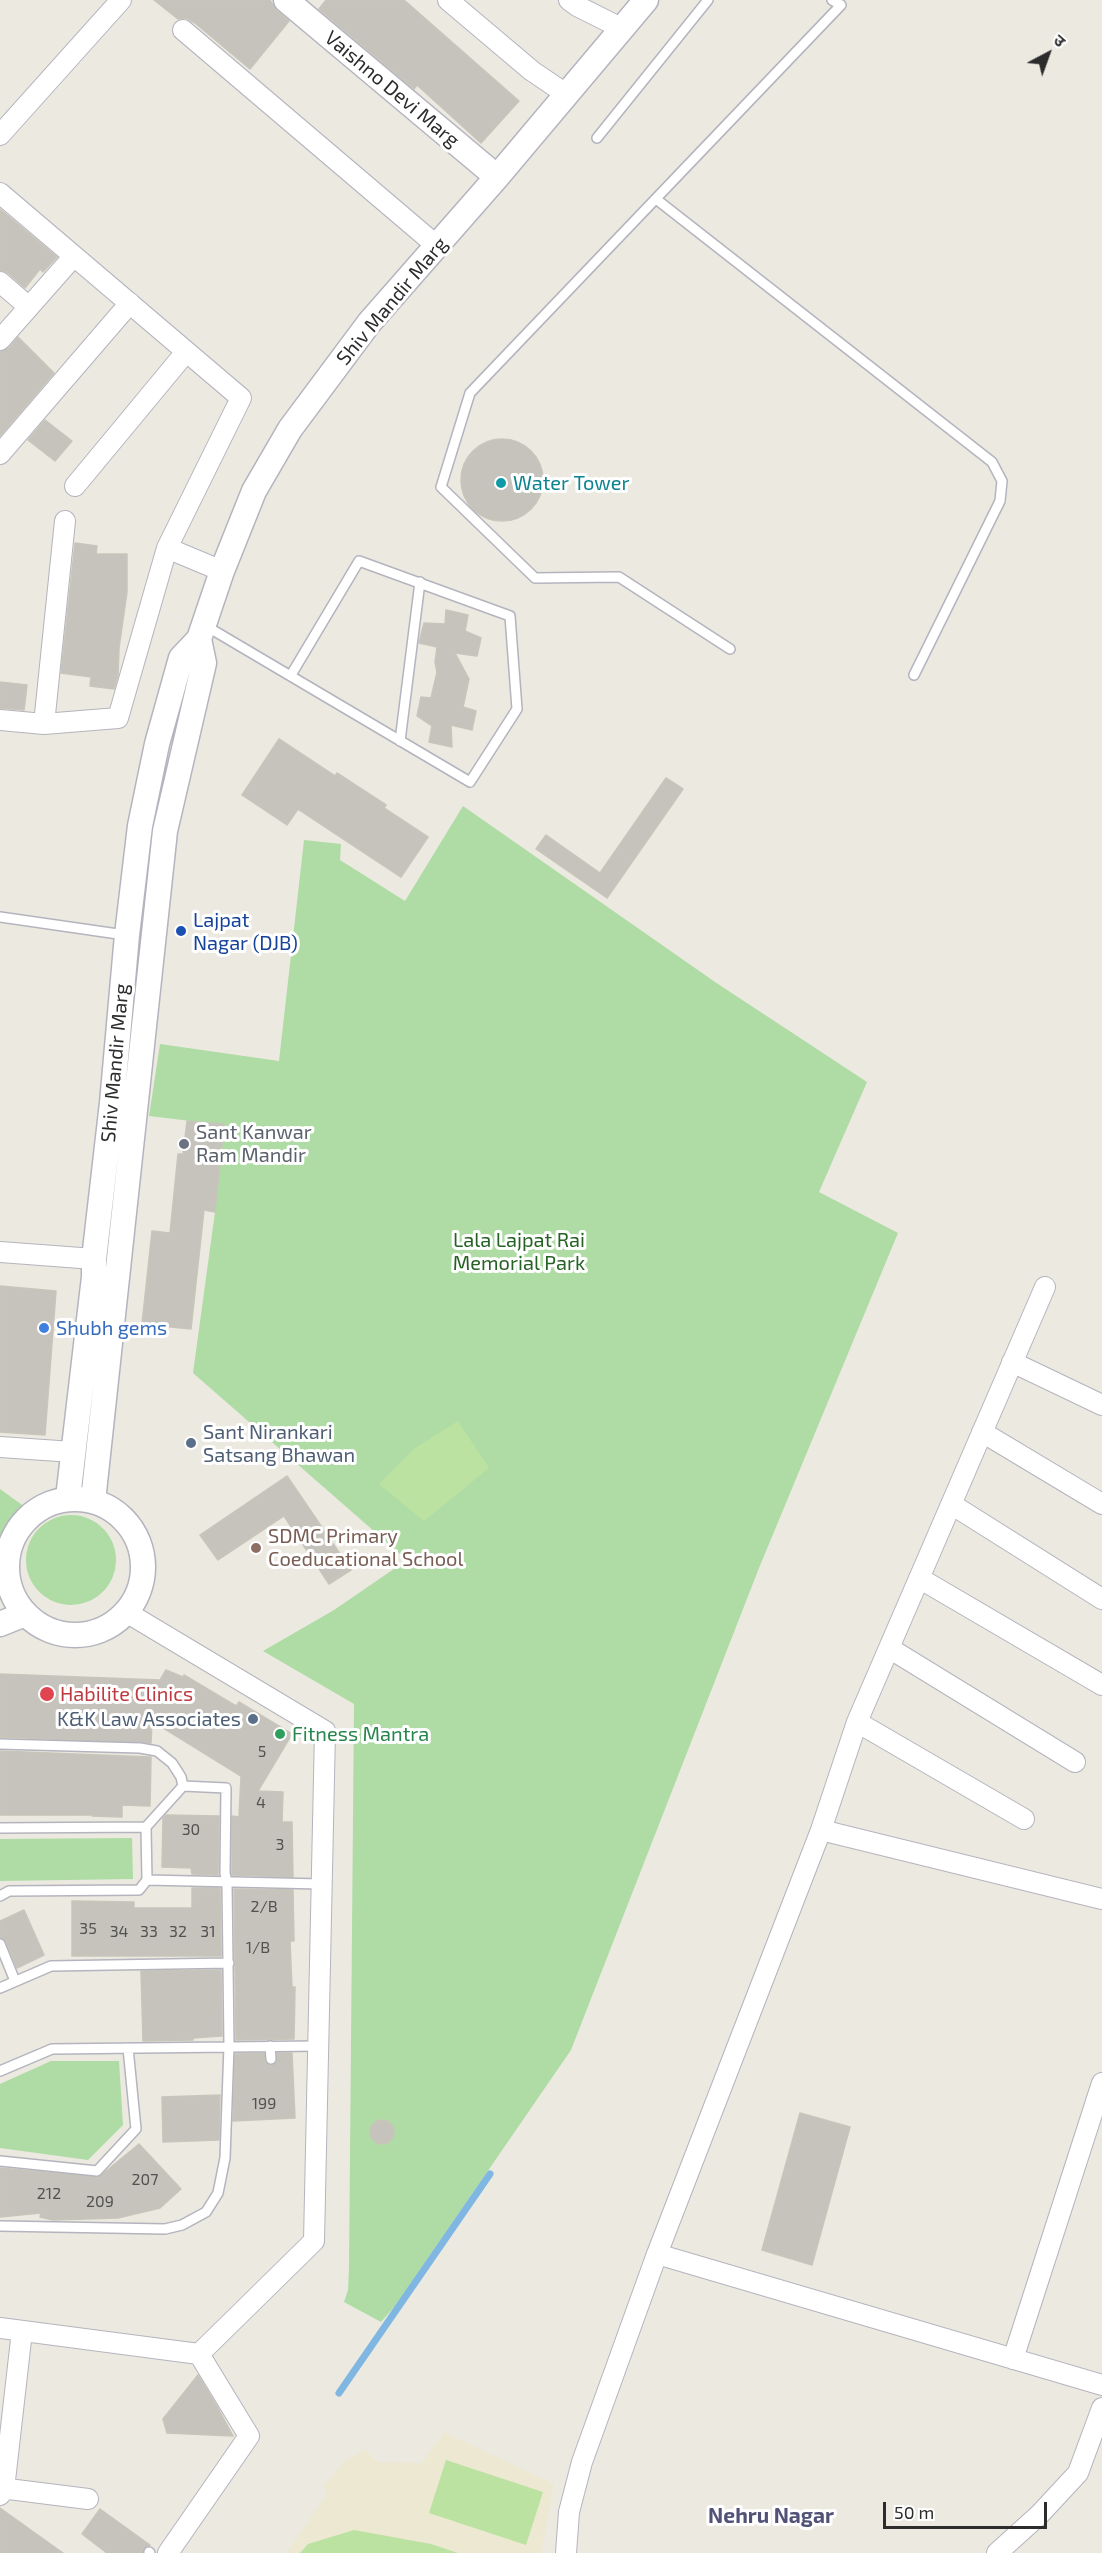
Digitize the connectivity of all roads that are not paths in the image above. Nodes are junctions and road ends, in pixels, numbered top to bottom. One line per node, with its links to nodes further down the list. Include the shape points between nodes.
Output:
1 (121, 0): 11 (street)
2 (286, 0): 13 (street, Vaishno Devi Marg)
3 (448, 0): 10 (street, via 532,71)
4 (569, 0): 8 (street)
5 (646, 0): 8 (street, Shiv Mandir Marg)
6 (708, 0): 12 (lane)
7 (832, 0): 15 (lane, via 841,5)
8 (621, 28): 10 (street, Shiv Mandir Marg)
9 (183, 30): 16 (street)
10 (566, 94): 13 (street, Shiv Mandir Marg)
11 (0, 135)
12 (597, 138)
13 (498, 177): 16 (street, Shiv Mandir Marg)
14 (0, 193): 17 (street)
15 (656, 199): 30 (lane, via 470,393 441,487 534,578 619,577); 32 (lane, via 992,462 1002,481 1000,501)
16 (437, 246): 27 (street, Shiv Mandir Marg, via 369,324 290,429 254,491)
17 (74, 256): 19 (street); 20 (street)
18 (0, 282): 20 (street)
19 (130, 303): 22 (street); 23 (street)
20 (29, 307): 21 (street)
21 (0, 340)
22 (186, 352): 24 (street); 26 (street, via 241,398)
23 (0, 454)
24 (75, 486)
25 (65, 521): 34 (street)
26 (167, 548): 27 (street); 34 (street, via 118,718)
27 (222, 571): 29 (street, Shiv Mandir Marg)
28 (420, 582): 31 (lane, via 359,561); 35 (lane); 35 (lane, via 510,616 517,709 470,783)
29 (202, 632): 31 (lane); 37 (street, Shiv Mandir Marg, via 181,657 157,744 140,826); 47 (street, Shiv Mandir Marg, via 204,663 165,831)
30 (730, 649)
31 (291, 675): 35 (lane)
32 (914, 675)
33 (0, 720): 34 (street)
34 (44, 724)
35 (400, 741)
36 (0, 917): 37 (lane)
37 (127, 935): 39 (street, Shiv Mandir Marg)
38 (0, 1251): 39 (street)
39 (94, 1259): 45 (street, Shiv Mandir Marg)
40 (1045, 1287): 41 (street)
41 (1012, 1362): 42 (street); 43 (street)
42 (1102, 1405)
43 (982, 1432): 48 (street); 49 (street)
44 (0, 1447): 45 (street)
45 (73, 1452): 46 (street, Shiv Mandir Marg)
46 (68, 1498): 47 (street); 51 (street, via 38,1509 21,1525 10,1545)
47 (93, 1501): 53 (street, via 123,1519 140,1548 141,1582)
48 (951, 1504): 50 (street); 52 (street)
49 (1102, 1504)
50 (919, 1578): 56 (street); 57 (street)
51 (4, 1582): 54 (street)
52 (1102, 1599)
53 (126, 1612): 54 (street, via 100,1630 74,1635 47,1629); 68 (street, via 325,1731)
54 (25, 1614): 55 (street)
55 (0, 1624)
56 (889, 1648): 58 (street); 60 (street)
57 (1102, 1685)
58 (857, 1722): 62 (street); 65 (street)
59 (0, 1744): 61 (lane, via 157,1751 172,1763)
60 (1075, 1762)
61 (183, 1786): 63 (lane); 67 (lane, via 226,1788)
62 (1024, 1819)
63 (146, 1827): 64 (lane); 66 (lane)
64 (0, 1828)
65 (821, 1830): 70 (street); 84 (street)
66 (147, 1880): 67 (lane); 69 (lane, via 139,1890 9,1891)
67 (227, 1883): 68 (lane); 72 (lane)
68 (321, 1884): 77 (street)
69 (0, 1896)
70 (1102, 1899)
71 (0, 1944): 73 (lane)
72 (229, 1963): 73 (lane, via 51,1966); 75 (lane)
73 (15, 1982): 74 (lane)
74 (0, 1988)
75 (230, 2046): 76 (lane); 78 (lane); 83 (lane, via 225,2158 218,2193 206,2212 165,2229)
76 (270, 2046): 77 (lane); 79 (lane)
77 (318, 2046): 87 (street, via 314,2241)
78 (128, 2048): 80 (lane, via 52,2049); 82 (lane, via 136,2130 97,2171)
79 (271, 2059)
80 (0, 2071)
81 (1102, 2083): 88 (street)
82 (0, 2161)
83 (0, 2226)
84 (657, 2254): 88 (street); 95 (street, via 582,2462 568,2512)
85 (0, 2328): 86 (street)
86 (22, 2331): 87 (street); 90 (street)
87 (199, 2354): 94 (street, via 249,2436)
88 (1012, 2359): 89 (street)
89 (1102, 2385)
90 (8, 2391): 92 (street)
91 (1102, 2408): 96 (street, via 1078,2473)
92 (1, 2490): 93 (street)
93 (88, 2499)
94 (168, 2553)
95 (566, 2553)
96 (996, 2553)

